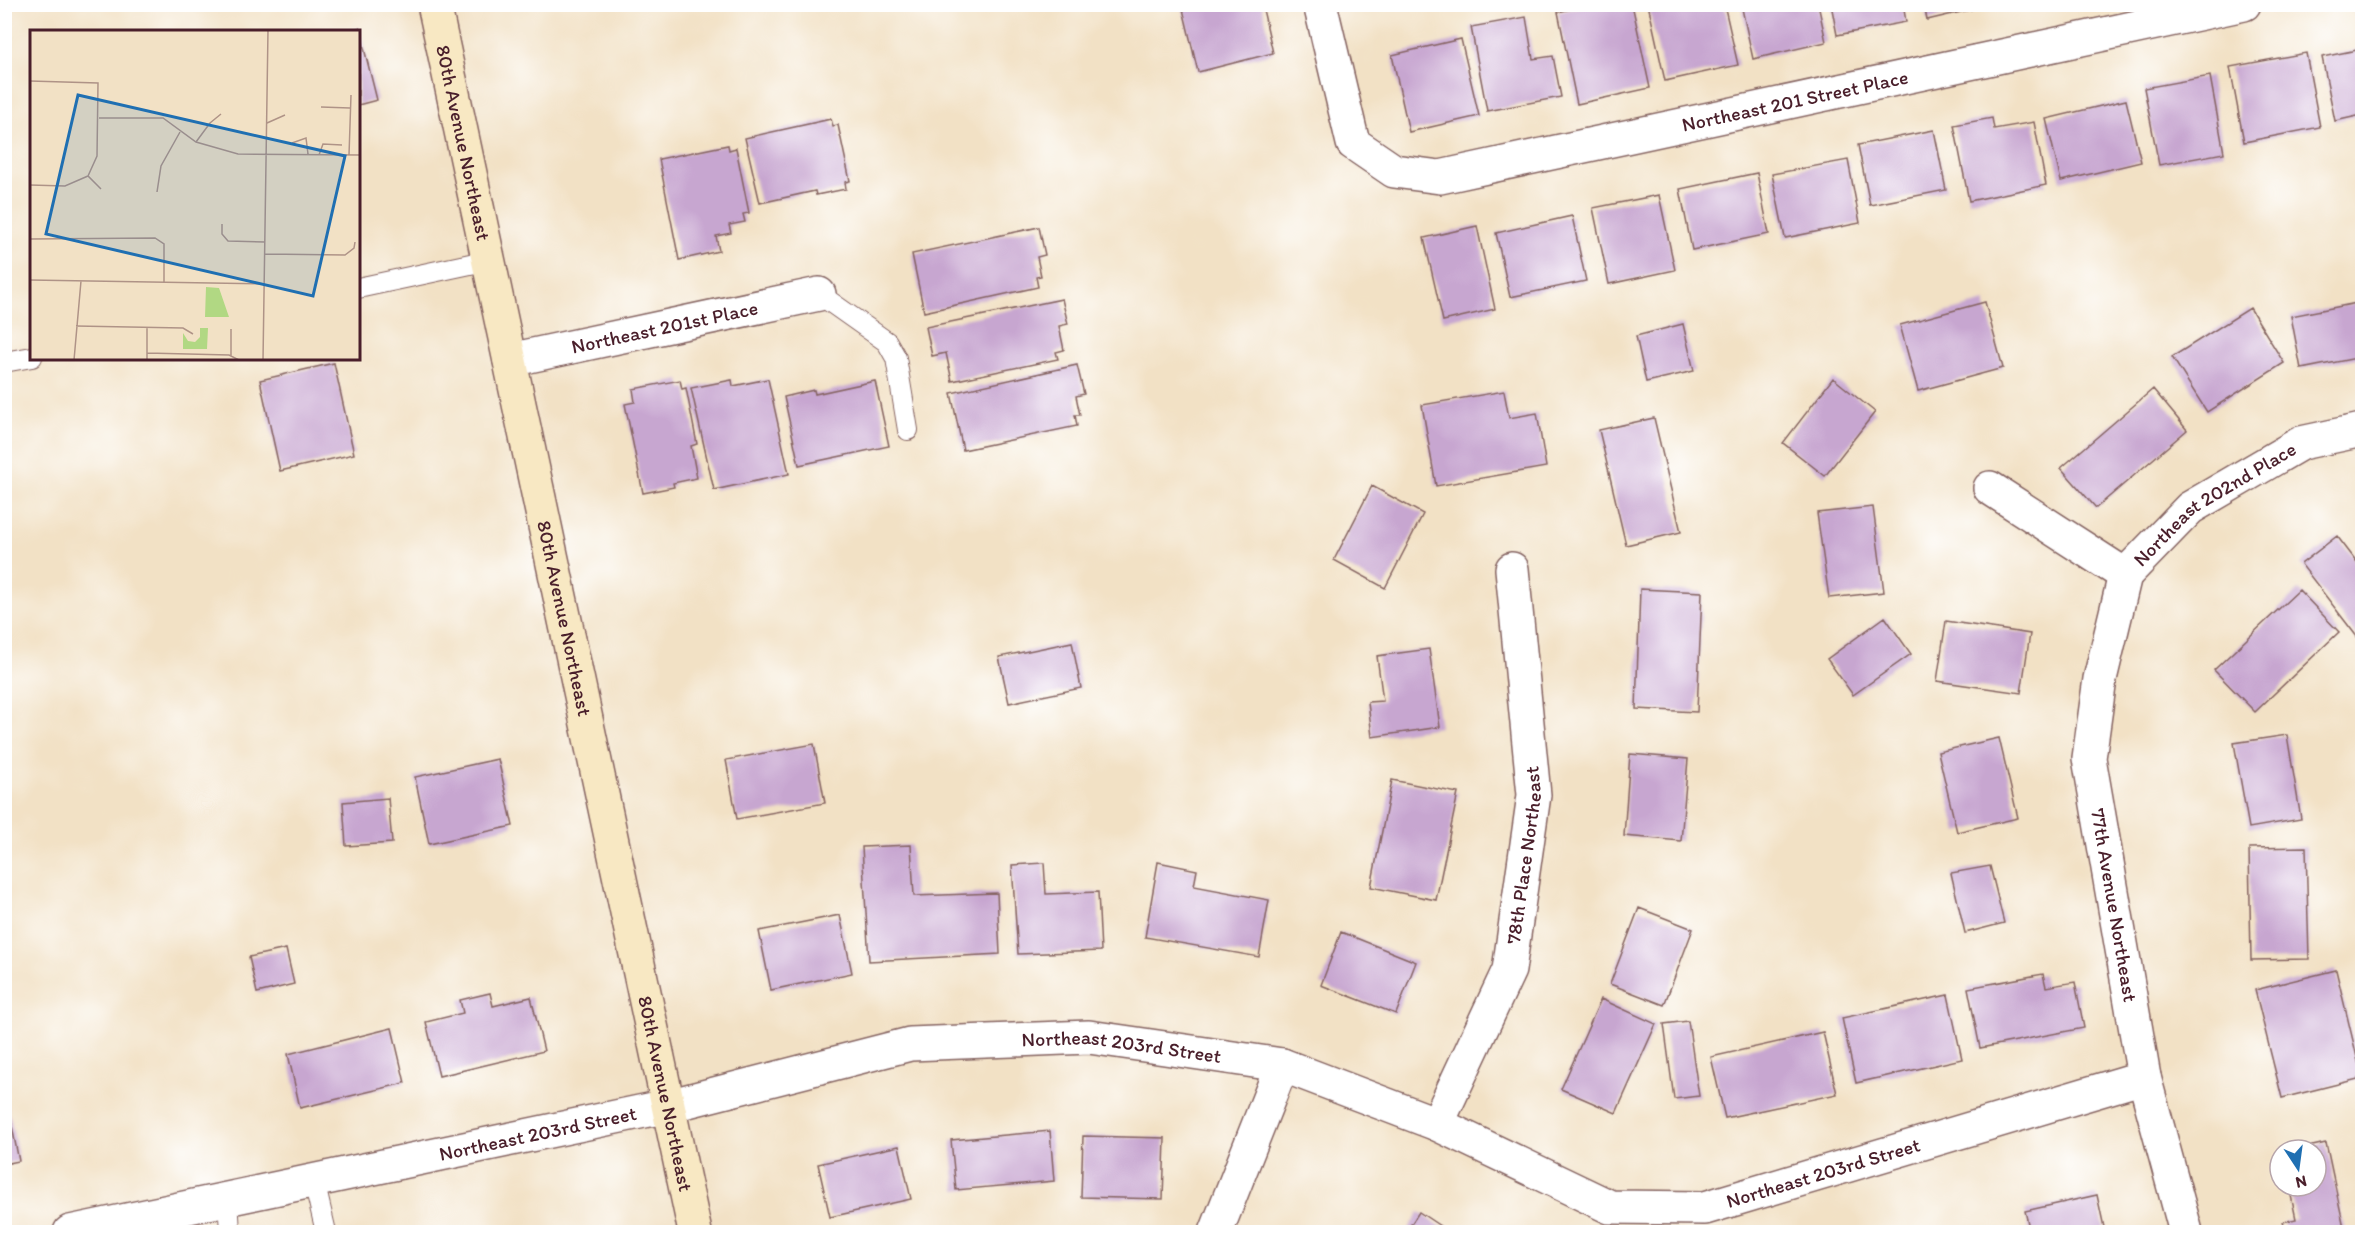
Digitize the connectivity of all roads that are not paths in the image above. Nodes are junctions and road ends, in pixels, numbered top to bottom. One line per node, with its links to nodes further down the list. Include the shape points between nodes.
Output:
1 (435, 4): 4 (main road, 80th Avenue Northeast)
2 (1320, 4): 3 (street, Northeast 201 Street Place, via 1353,143 1394,171 1440,177)
3 (2244, 4)
4 (489, 260): 5 (lane); 8 (main road, 80th Avenue Northeast)
5 (360, 288)
6 (819, 294): 8 (street, Northeast 201st Place); 10 (lane, via 887,342 896,358)
7 (30, 357): 9 (lane)
8 (510, 360): 17 (main road, 80th Avenue Northeast)
9 (4, 363)
10 (908, 430)
11 (2362, 430): 14 (street, Northeast 202nd Place, via 2301,443 2190,508)
12 (1990, 488): 14 (street, Northeast 202nd Place)
13 (1512, 570): 18 (street, 78th Place Northeast, via 1534,795 1509,970)
14 (2125, 575): 16 (street, 77th Avenue Northeast, via 2100,679 2089,758)
15 (1282, 1065): 17 (street, Northeast 203rd Street, via 1089,1037 910,1044); 18 (street, Northeast 203rd Street); 25 (street)
16 (2144, 1077): 18 (street, Northeast 203rd Street, via 1705,1208 1610,1207); 26 (street, 77th Avenue Northeast)
17 (668, 1106): 19 (street, Northeast 203rd Street); 24 (main road, 80th Avenue Northeast)
18 (1437, 1124)
19 (314, 1181): 20 (street, Northeast 203rd Street); 23 (lane)
20 (228, 1199): 21 (street, Northeast 203rd Street); 22 (lane)
21 (70, 1233)
22 (230, 1233)
23 (326, 1233)
24 (696, 1233)
25 (1216, 1233)
26 (2186, 1233)

